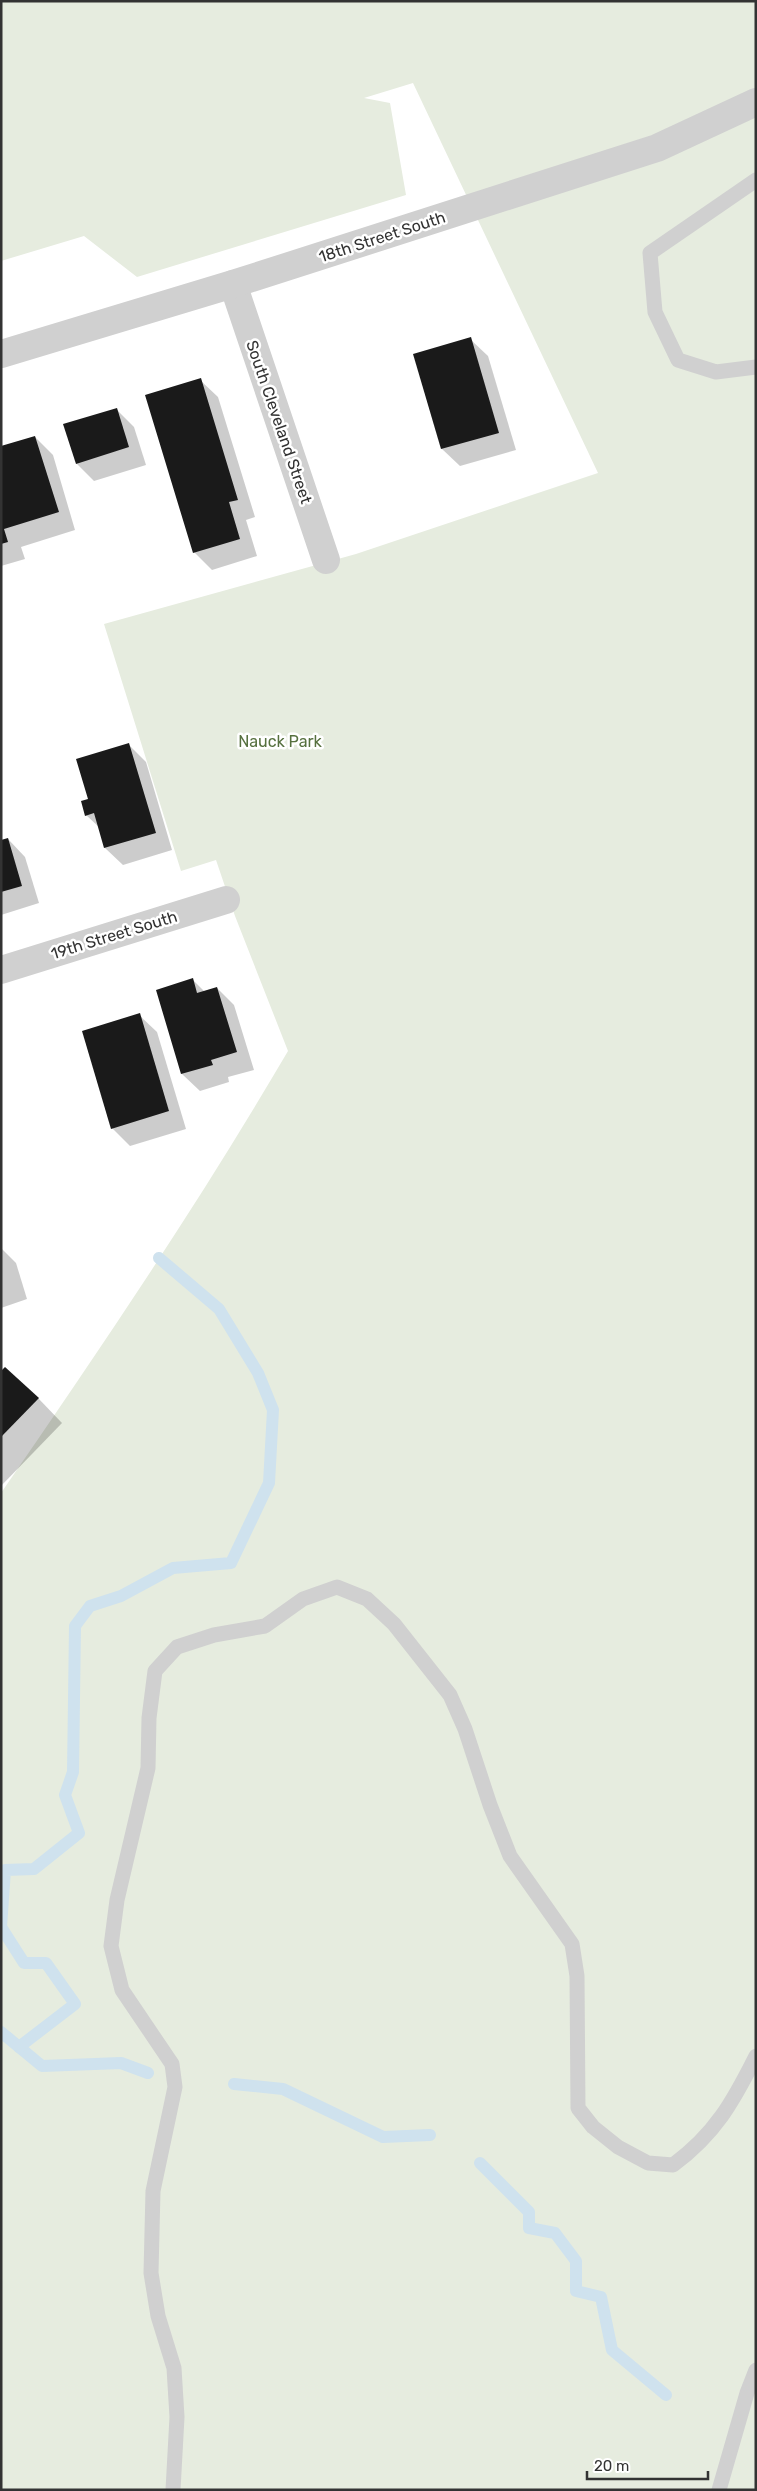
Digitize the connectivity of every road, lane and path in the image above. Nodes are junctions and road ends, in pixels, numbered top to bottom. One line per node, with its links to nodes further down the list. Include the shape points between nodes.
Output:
1 (756, 102): 3 (street, 18th Street South, via 657,148)
2 (756, 180): 5 (lane, via 650,253 655,312 678,360 716,372)
3 (233, 284): 4 (street, 18th Street South); 6 (street, South Cleveland Street)
4 (1, 354)
5 (756, 367)
6 (326, 560)
7 (226, 900): 8 (street, 19th Street South)
8 (1, 970)
9 (756, 2056): 11 (lane, via 732,2102 697,2147 673,2165 648,2163 618,2147 593,2127 578,2108 576,1976 572,1944 510,1856 450,1695 394,1624 367,1599 338,1587 303,1599 265,1626 214,1635 176,1647 155,1671 149,1718 148,1768 117,1900 111,1946 122,1990 172,2064 176,2087 153,2191 151,2273 158,2316 174,2368)
10 (756, 2370): 12 (lane)
11 (173, 2490)
12 (719, 2490)

